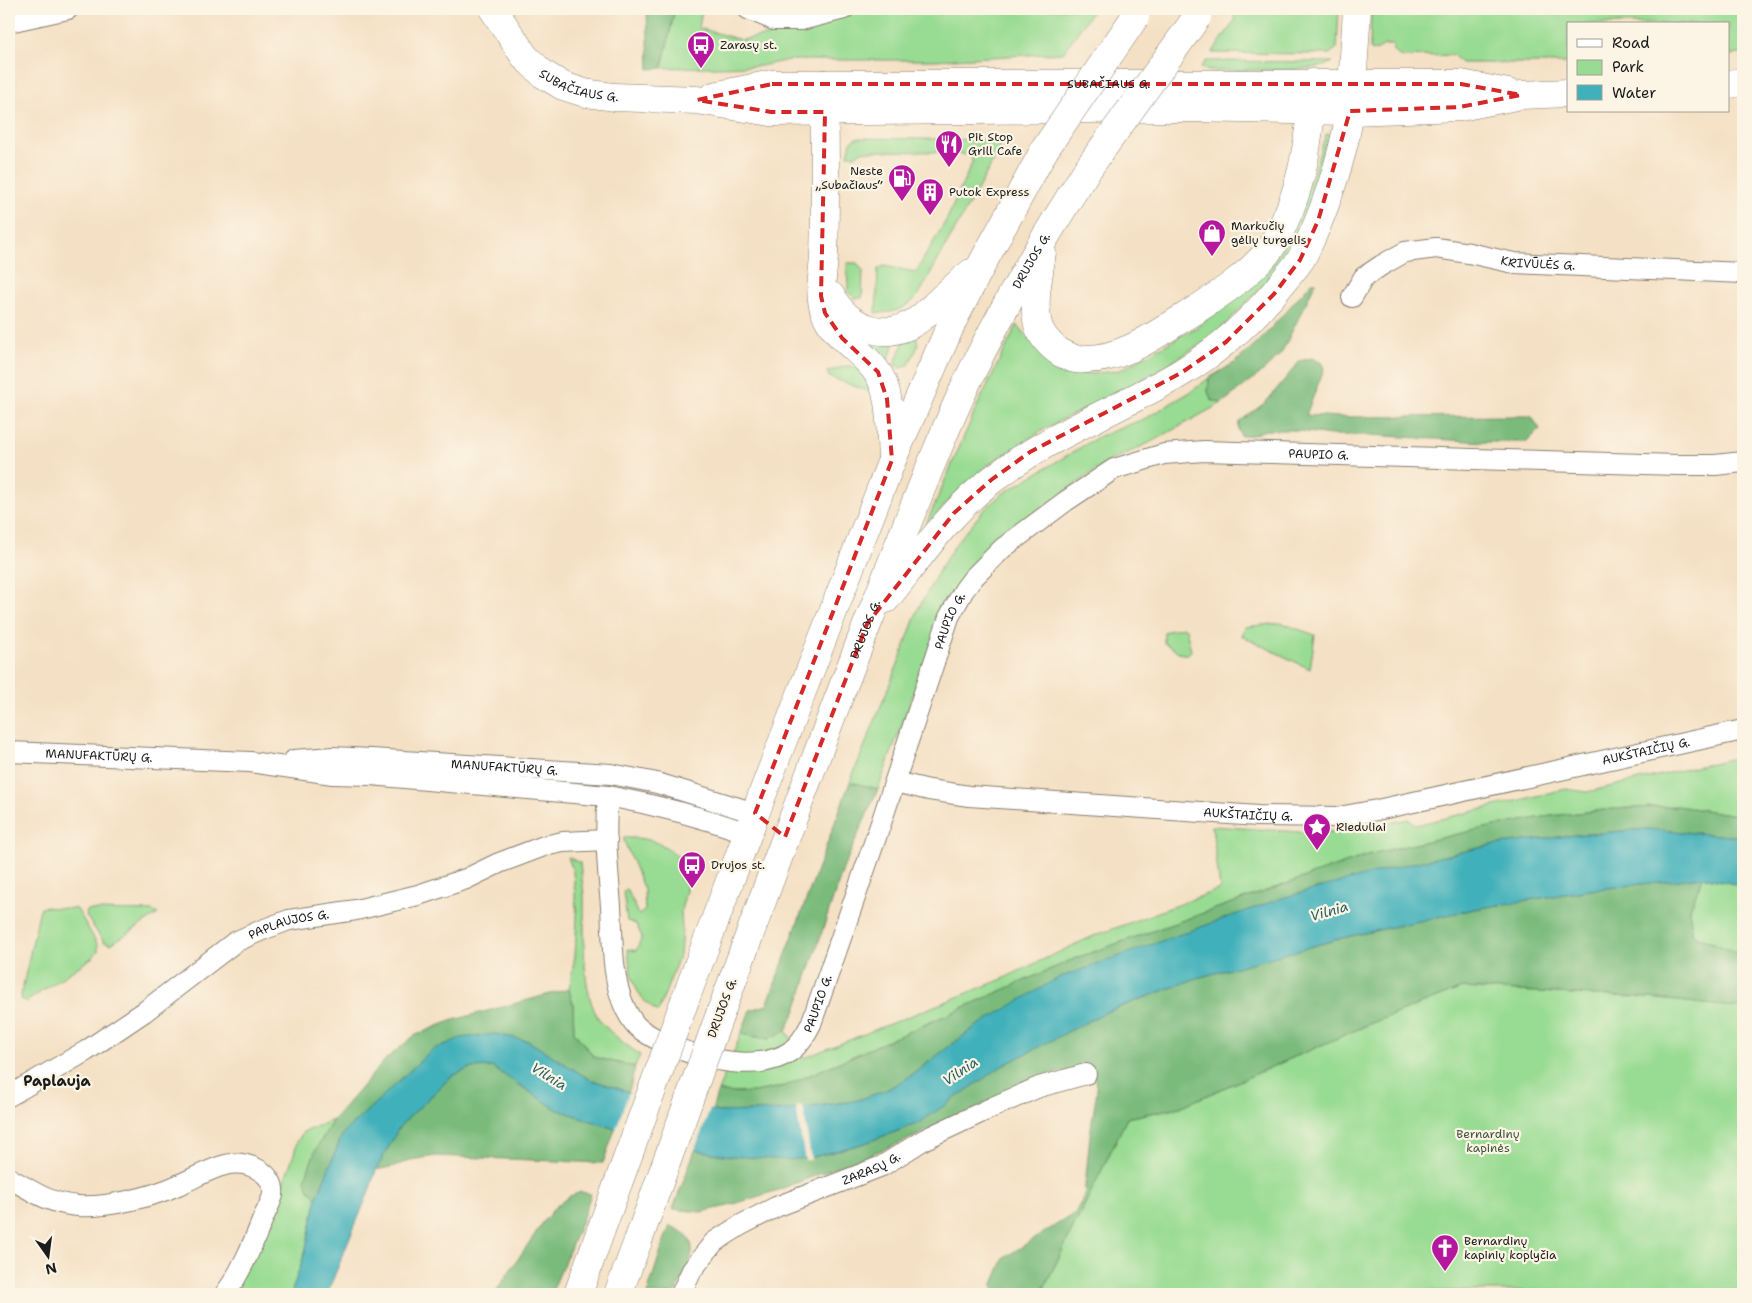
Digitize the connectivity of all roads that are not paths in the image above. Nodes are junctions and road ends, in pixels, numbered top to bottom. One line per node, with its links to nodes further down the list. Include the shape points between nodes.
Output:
1 (68, 9): 8 (street)
2 (493, 9): 16 (main road, SUBAČIAUS G., via 525,57 543,74 563,86 614,97)
3 (748, 9): 4 (street, via 774,20 801,20)
4 (844, 9)
5 (1357, 9): 12 (main road)
6 (1137, 13): 22 (main road, bridge, via 1045,149)
7 (1200, 13): 20 (main road, DRUJOS G., bridge, via 1087,170)
8 (9, 22)
9 (1743, 82): 13 (main road)
10 (1312, 83): 11 (main road, SUBAČIAUS G.); 12 (main road, SUBAČIAUS G.); 17 (main road)
11 (824, 84): 16 (main road, SUBAČIAUS G., via 772,84); 19 (main road)
12 (1351, 84): 15 (main road, SUBAČIAUS G., via 1461,84); 18 (main road)
13 (1730, 84)
14 (1567, 93): 15 (main road, SUBAČIAUS G.)
15 (1521, 95): 18 (main road, SUBAČIAUS G., via 1460,107)
16 (697, 100): 19 (main road, SUBAČIAUS G., via 771,112)
17 (1311, 110): 18 (main road, SUBAČIAUS G.); 19 (main road, SUBAČIAUS G.); 20 (main road, via 1301,173 1290,210 1273,245 1249,271 1198,309 1135,348 1094,359 1075,359 1055,349 1045,338 1037,322 1036,303)
18 (1350, 111): 27 (main road, via 1318,221 1300,260 1274,294 1226,342 1181,373 1030,452 991,480 954,513)
19 (825, 112): 21 (main road)
20 (1045, 236): 27 (main road, DRUJOS G., via 957,404)
21 (824, 256): 22 (main road, via 832,296 840,310 861,326 879,332 916,322); 25 (main road, via 821,296 825,313 842,338 878,372 887,400)
22 (983, 262): 25 (main road)
23 (1743, 273): 24 (street, KRIVŪLĖS G., via 1514,264 1468,252 1436,248 1405,252 1382,265 1364,277)
24 (1352, 296)
25 (892, 460): 33 (main road)
26 (1743, 462): 31 (street, PAUPIO G., via 1677,465 1204,451 1164,454 1114,469 1003,548 964,590 949,617)
27 (867, 624): 34 (main road, DRUJOS G.)
28 (1743, 730): 31 (street, AUKŠTAIČIŲ G., via 1339,816 1258,816 969,796)
29 (9, 752): 30 (street, MANUFAKTŪRŲ G.)
30 (250, 762): 32 (street, MANUFAKTŪRŲ G., via 333,774); 33 (street, MANUFAKTŪRŲ G., via 334,757 611,774 658,782)
31 (894, 782): 35 (street, PAUPIO G., via 807,1032 790,1052 753,1063 714,1059 688,1052 638,1028 625,1008 617,982)
32 (608, 796): 33 (street, MANUFAKTŪRŲ G., via 706,818); 35 (street, PAUPIO G.)
33 (752, 823): 34 (main road); 40 (main road, bridge)
34 (785, 837): 41 (main road, DRUJOS G., bridge)
35 (607, 840): 37 (street, PAPLAUJOS G., via 544,846 418,895 356,910 289,920 262,930 236,942 144,1012 86,1051)
36 (1086, 1074): 42 (street, ZARASŲ G., via 1039,1087 925,1139 882,1166 741,1225 714,1242 692,1270)
37 (9, 1096)
38 (9, 1178): 39 (street, via 46,1200 79,1206 149,1196 231,1164 253,1166 268,1176 273,1195 250,1250)
39 (225, 1294)
40 (578, 1294)
41 (618, 1294)
42 (681, 1294)

